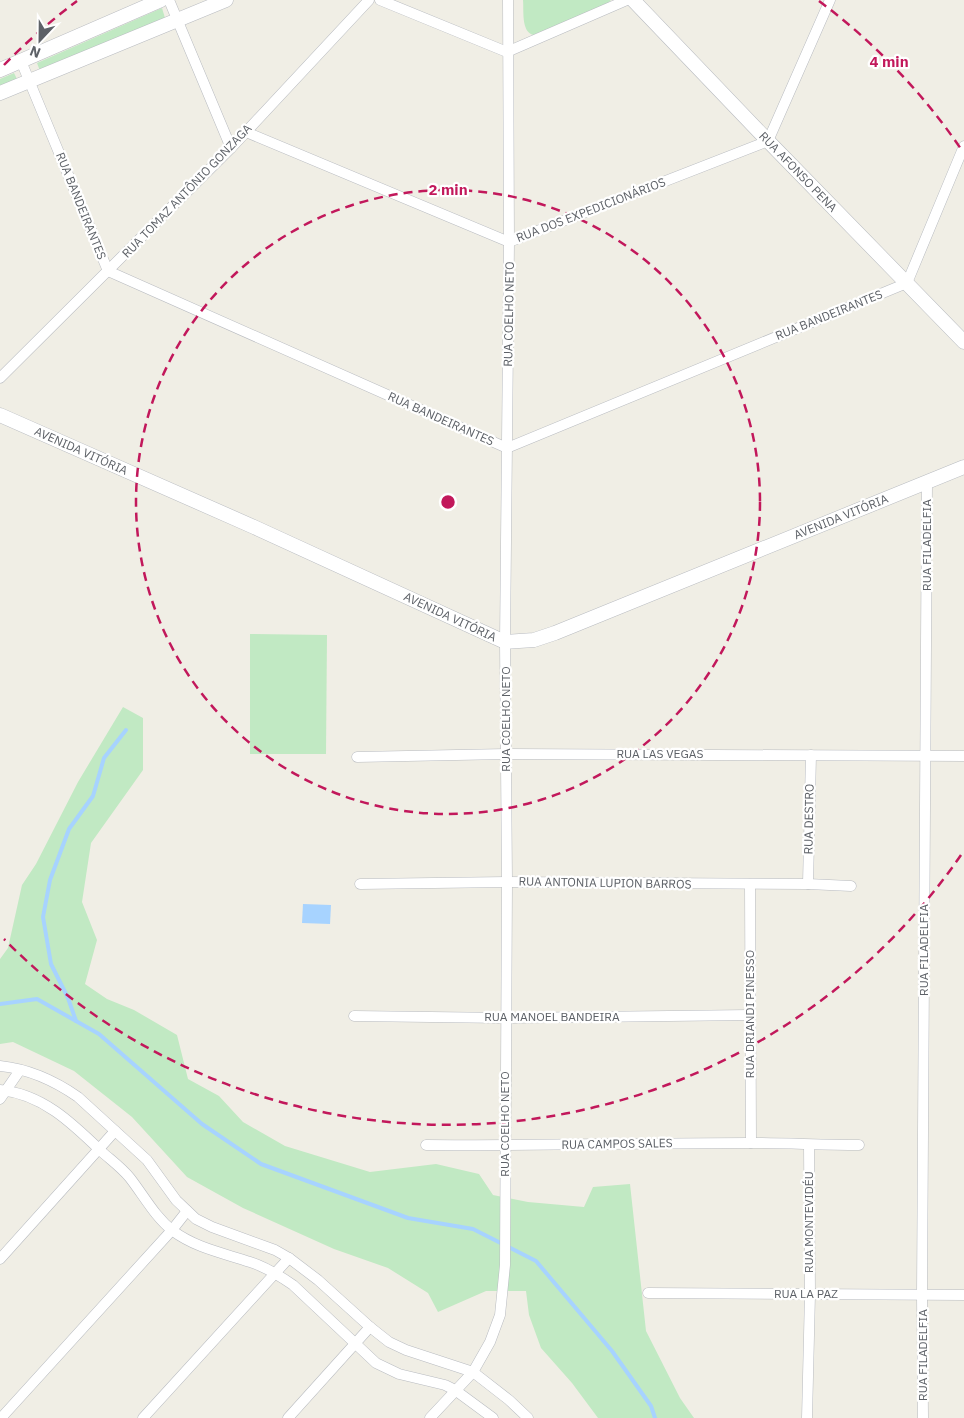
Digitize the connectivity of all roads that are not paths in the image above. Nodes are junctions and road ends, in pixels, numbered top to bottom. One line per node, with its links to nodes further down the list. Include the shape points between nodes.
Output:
1 (161, 0): 12 (street)
2 (169, 0): 10 (street)
3 (226, 0): 10 (street)
4 (369, 0): 16 (street, RUA TOMAZ ANTÔNIO GONZAGA)
5 (380, 0): 11 (street)
6 (508, 0): 11 (street, RUA COELHO NETO)
7 (627, 0): 11 (street)
8 (633, 0): 17 (street, RUA AFONSO PENA)
9 (830, 0): 17 (street)
10 (176, 19): 14 (street); 19 (street)
11 (507, 52): 20 (street, RUA COELHO NETO)
12 (21, 61): 13 (street); 14 (street, RUA BANDEIRANTES)
13 (0, 70)
14 (29, 80): 15 (street); 21 (street, RUA BANDEIRANTES)
15 (0, 93)
16 (246, 132): 19 (street, RUA TOMAZ ANTÔNIO GONZAGA); 20 (street, RUA DOS EXPEDICIONÁRIOS)
17 (768, 141): 20 (street, RUA DOS EXPEDICIONÁRIOS); 22 (street, RUA AFONSO PENA)
18 (964, 146): 22 (street)
19 (231, 148): 21 (street, RUA TOMAZ ANTÔNIO GONZAGA)
20 (509, 242): 26 (street, RUA COELHO NETO)
21 (108, 271): 24 (street, RUA TOMAZ ANTÔNIO GONZAGA); 26 (street, RUA BANDEIRANTES)
22 (906, 283): 23 (street, RUA AFONSO PENA); 26 (street, RUA BANDEIRANTES)
23 (964, 342)
24 (0, 378)
25 (0, 415): 29 (street, AVENIDA VITÓRIA)
26 (507, 448): 29 (street, RUA COELHO NETO)
27 (964, 467): 28 (street, AVENIDA VITÓRIA)
28 (927, 482): 29 (street, AVENIDA VITÓRIA, via 555,633 534,640); 32 (street, RUA FILADELFIA)
29 (505, 642): 30 (street, RUA COELHO NETO)
30 (506, 754): 31 (street, RUA LAS VEGAS); 34 (street, RUA LAS VEGAS); 35 (street, RUA COELHO NETO)
31 (811, 755): 32 (street, RUA LAS VEGAS); 38 (street, RUA DESTRO)
32 (926, 756): 33 (street, RUA LAS VEGAS); 60 (street, RUA FILADELFIA)
33 (964, 756)
34 (357, 757)
35 (507, 882): 36 (street, RUA ANTONIA LUPION BARROS); 37 (street, RUA ANTONIA LUPION BARROS); 42 (street, RUA COELHO NETO)
36 (360, 884)
37 (750, 884): 38 (street, RUA ANTONIA LUPION BARROS); 40 (street, RUA DRIANDI PINESSO)
38 (808, 884): 39 (street, RUA ANTONIA LUPION BARROS)
39 (851, 886)
40 (750, 1015): 42 (street, RUA MANOEL BANDEIRA); 47 (street, RUA DRIANDI PINESSO)
41 (354, 1016): 42 (street, RUA MANOEL BANDEIRA)
42 (506, 1018): 49 (street, RUA COELHO NETO)
43 (0, 1066): 44 (street)
44 (20, 1070): 45 (street); 46 (street, via 66,1088)
45 (2, 1093): 52 (street, via 30,1098 53,1109)
46 (115, 1131): 52 (street); 53 (street, via 147,1160)
47 (751, 1143): 49 (street, RUA CAMPOS SALES); 50 (street, RUA CAMPOS SALES)
48 (426, 1145): 49 (street, RUA CAMPOS SALES)
49 (504, 1145): 64 (street, RUA COELHO NETO, via 506,1228 500,1314 490,1342)
50 (809, 1145): 51 (street, RUA CAMPOS SALES); 59 (street, RUA MONTEVIDÉU)
51 (859, 1145)
52 (99, 1149): 54 (street, via 128,1176 157,1216); 56 (street)
53 (187, 1211): 54 (street); 55 (street, via 212,1227)
54 (172, 1230): 57 (street, via 198,1245); 66 (street)
55 (289, 1258): 57 (street); 62 (street)
56 (0, 1259)
57 (276, 1273): 63 (street, via 294,1285); 67 (street)
58 (648, 1293): 59 (street, RUA LA PAZ)
59 (810, 1294): 60 (street, RUA LA PAZ); 72 (street, RUA MONTEVIDÉU)
60 (922, 1295): 61 (street, RUA LA PAZ); 73 (street, RUA FILADELFIA)
61 (964, 1295)
62 (370, 1327): 63 (street); 64 (street, via 398,1347)
63 (355, 1343): 65 (street, via 368,1357 387,1369); 68 (street)
64 (473, 1372): 65 (street, RUA COELHO NETO); 71 (street)
65 (455, 1390): 69 (street, RUA COELHO NETO); 70 (street)
66 (1, 1418)
67 (143, 1418)
68 (288, 1418)
69 (430, 1418)
70 (493, 1418)
71 (528, 1418)
72 (807, 1418)
73 (923, 1418)

